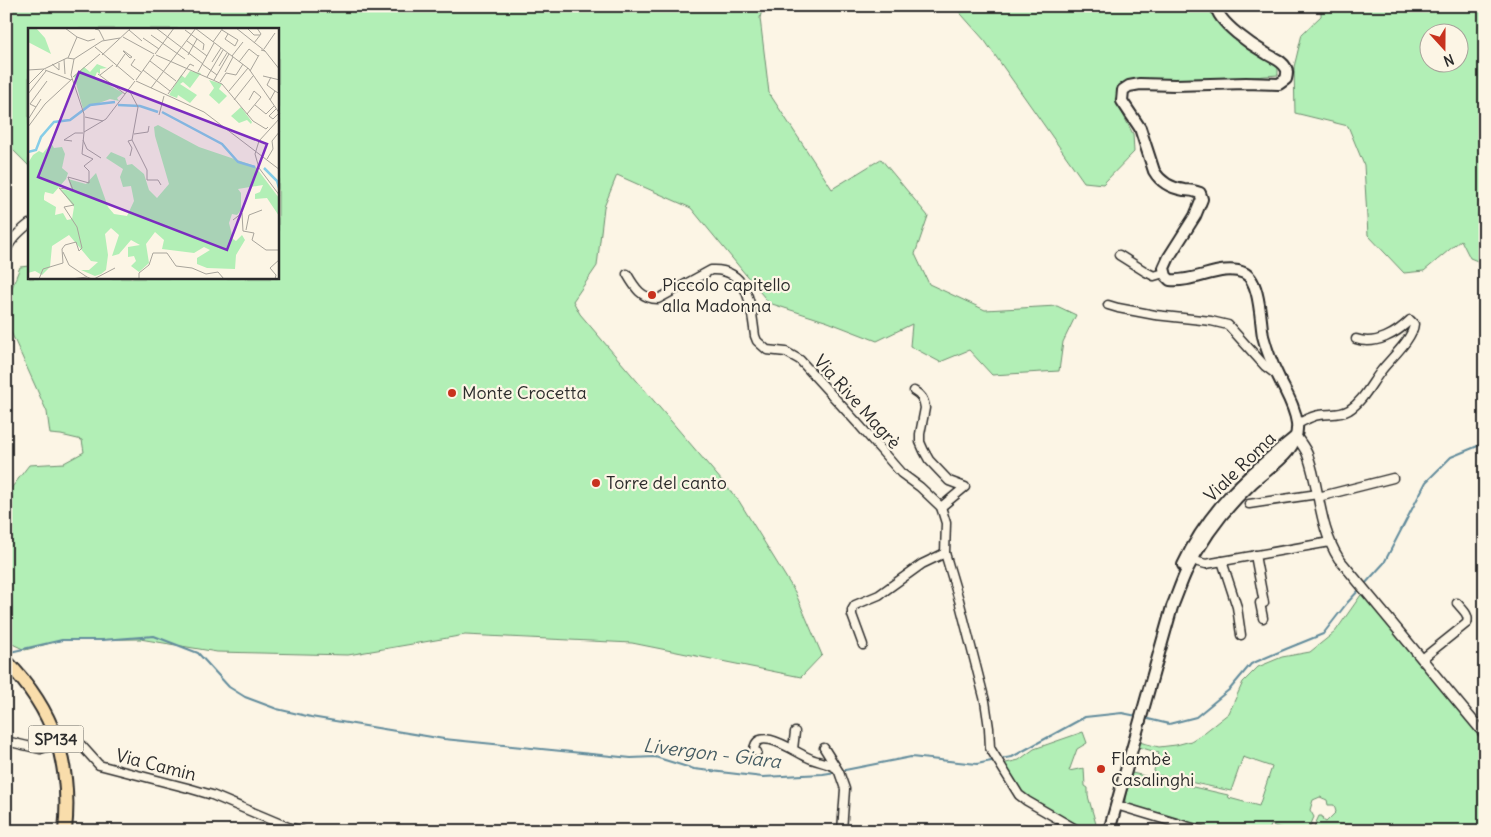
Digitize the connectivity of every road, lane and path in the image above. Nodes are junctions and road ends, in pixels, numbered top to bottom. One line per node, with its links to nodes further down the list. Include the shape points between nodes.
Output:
1 (1216, 6): 5 (main road, via 1223,20 1239,35 1281,62 1288,73 1286,79 1278,84 1140,84 1123,90 1122,101 1140,128 1158,177 1172,187 1200,193 1202,199)
2 (28, 225): 3 (street, via 13,239)
3 (6, 252)
4 (1119, 255): 5 (street, via 1154,276)
5 (1164, 272): 9 (main road, via 1170,280 1180,281 1228,270 1238,270 1251,277 1264,339)
6 (627, 274): 16 (street, Via Rive Magrè, via 637,290 651,299 658,299 711,270 731,274 746,290 757,341 767,350 786,352 800,360 901,473)
7 (1108, 305): 9 (street, via 1228,325)
8 (1356, 339): 11 (street, via 1379,339 1398,331 1410,320 1414,324 1402,346 1353,407 1339,414 1317,415)
9 (1278, 376): 11 (main road, via 1294,408)
10 (914, 391): 16 (street, Via Rive Magrè, via 920,394 925,408 920,442 924,451 949,480 965,487)
11 (1297, 424): 12 (main road)
12 (1296, 436): 14 (street, via 1308,455); 20 (main road, Viale Roma, via 1287,454 1228,506); 28 (main road, Viale Roma, via 1224,500 1204,526 1164,611)
13 (1393, 478): 14 (street)
14 (1318, 496): 15 (street); 17 (street)
15 (1249, 504)
16 (941, 508): 18 (street, via 946,523)
17 (1330, 542): 19 (street); 26 (street, via 1339,559)
18 (945, 553): 25 (street, via 922,564 879,595 855,605 852,615); 40 (street, via 985,701 990,748 1019,795)
19 (1255, 556): 21 (street); 23 (street, via 1264,603 1260,603)
20 (1194, 558): 21 (street, via 1203,564); 28 (main road, Viale Roma, via 1172,606)
21 (1222, 561): 24 (street)
22 (1457, 603): 26 (street, via 1467,615 1467,623)
23 (1263, 618)
24 (1241, 635)
25 (863, 645)
26 (1422, 659): 30 (street)
27 (6, 661): 37 (highway, SP134, via 34,693 63,758 68,800)
28 (1150, 671): 36 (main road, Viale Roma)
29 (795, 732): 33 (street)
30 (1485, 735)
31 (6, 741): 38 (street, Via Camin, bridge, via 40,749 75,741 99,765 212,795)
32 (824, 748): 35 (street)
33 (793, 749): 34 (street, via 776,741 763,740 755,745 754,751); 35 (street)
34 (757, 752)
35 (836, 768): 39 (street, via 845,789)
36 (1113, 804): 41 (main road, Viale Roma); 42 (main road, Viale Roma); 43 (street)
37 (65, 831)
38 (303, 831)
39 (842, 831)
40 (1079, 831)
41 (1102, 831)
42 (1109, 831)
43 (1203, 831)

